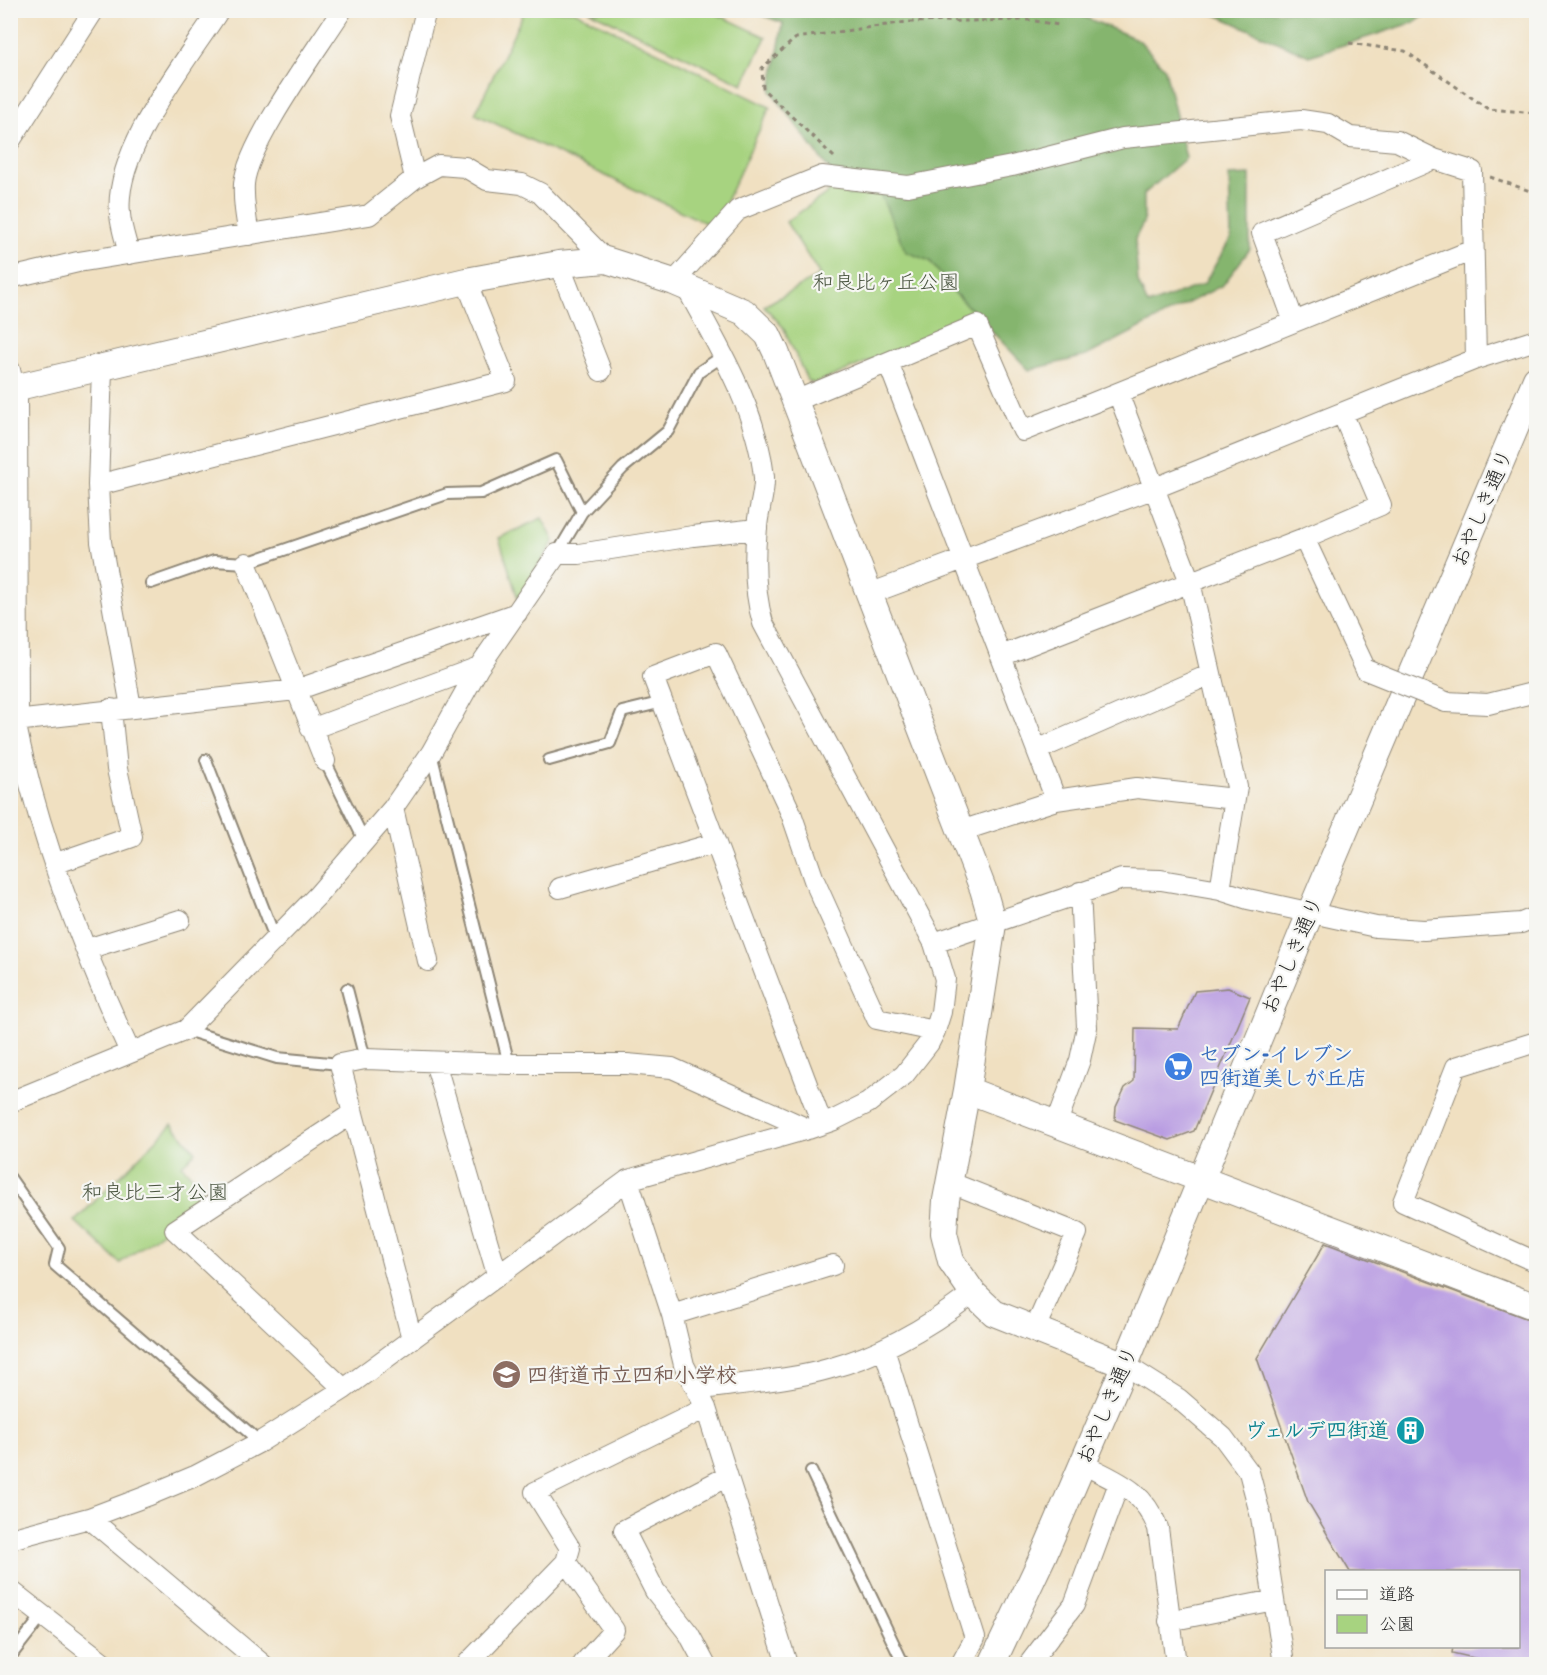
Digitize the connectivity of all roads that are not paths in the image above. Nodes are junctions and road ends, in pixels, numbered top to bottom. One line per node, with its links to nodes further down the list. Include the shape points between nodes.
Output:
1 (94, 10): 5 (street)
2 (219, 10): 10 (street, via 149,119 126,164 120,214)
3 (342, 10): 8 (street, via 250,161 244,182)
4 (426, 10): 7 (street, via 400,116)
5 (11, 140)
6 (1434, 159): 9 (street, via 1472,171); 15 (street, via 1397,141 1350,136 1328,124 1301,120 1123,138 1012,166 908,186 822,176 738,210); 16 (street, via 1262,233)
7 (415, 178): 8 (street, via 369,215); 11 (street, via 439,165 465,166 487,180 522,184 540,193)
8 (249, 235): 10 (street)
9 (1473, 250): 16 (street); 19 (street)
10 (129, 254): 13 (street)
11 (606, 260): 12 (street); 15 (street)
12 (559, 264): 14 (street); 22 (street)
13 (10, 278)
14 (466, 281): 21 (street); 29 (street, via 506,381)
15 (680, 285): 18 (street); 26 (street, via 744,312 760,325 768,335)
16 (1294, 322): 25 (street)
17 (1536, 340): 19 (street)
18 (723, 356): 31 (lane, via 699,372 668,431 623,468); 32 (street, via 748,411 760,458 764,479)
19 (1476, 359): 28 (street)
20 (888, 362): 25 (street, via 977,325 1023,431); 26 (street); 35 (street)
21 (102, 369): 24 (street); 29 (street)
22 (601, 372)
23 (1536, 379): 27 (street, おやしき通り)
24 (12, 382): 49 (street)
25 (1118, 393): 30 (street)
26 (795, 401): 39 (street)
27 (1531, 407): 66 (street, おやしき通り)
28 (1343, 415): 30 (street); 33 (street, via 1381,505)
29 (98, 485): 47 (street, via 101,542)
30 (1155, 488): 35 (street); 37 (street)
31 (582, 512): 34 (lane); 36 (lane, via 555,460 481,493 447,494)
32 (757, 529): 34 (street); 72 (street, via 756,600 763,623)
33 (1304, 538): 37 (street); 45 (street, bridge, via 1366,670 1446,702 1488,704)
34 (557, 554): 40 (street)
35 (964, 558): 39 (street); 41 (street)
36 (246, 563): 38 (lane, via 214,561); 44 (street)
37 (1190, 582): 41 (street); 43 (street)
38 (152, 583)
39 (869, 594): 59 (street)
40 (517, 613): 42 (street); 44 (street)
41 (1001, 656): 51 (street)
42 (479, 667): 50 (street); 52 (street)
43 (1211, 674): 51 (street); 56 (street, via 1237,787)
44 (296, 690): 47 (street); 50 (street)
45 (1536, 692)
46 (663, 702): 54 (lane, via 622,712 610,743); 61 (street); 77 (street, via 653,677 716,653 791,813 814,880 877,1019)
47 (131, 707): 48 (street)
48 (111, 709): 49 (street); 62 (street, via 117,769 132,837)
49 (13, 721): 62 (street, via 27,783)
50 (311, 729): 55 (street)
51 (1037, 750): 57 (street)
52 (431, 753): 58 (street); 83 (lane)
53 (206, 760): 71 (lane)
54 (549, 760)
55 (325, 761): 60 (lane)
56 (1235, 799): 57 (street, via 1137,788); 64 (street)
57 (1056, 800): 59 (street)
58 (393, 808): 60 (street); 74 (street)
59 (961, 831): 69 (street)
60 (365, 842): 71 (street)
61 (716, 843): 63 (street); 88 (street)
62 (54, 864): 73 (street)
63 (560, 888)
64 (1220, 890): 65 (street, via 1161,880 1122,879); 66 (street)
65 (1080, 892): 69 (street); 87 (street, via 1087,1027 1080,1060)
66 (1311, 911): 67 (street, via 1376,927 1424,930); 90 (street, おやしき通り)
67 (1529, 920): 70 (street)
68 (180, 921): 73 (street)
69 (993, 924): 72 (street); 84 (street)
70 (1536, 936)
71 (275, 938): 76 (street)
72 (934, 943): 77 (street, via 945,979)
73 (87, 950): 79 (street)
74 (428, 961)
75 (347, 989): 80 (lane)
76 (186, 1030): 79 (street); 82 (lane, via 277,1058)
77 (935, 1031): 88 (street, via 904,1076 868,1103)
78 (1536, 1042): 93 (street, via 1456,1067 1403,1202)
79 (130, 1052): 85 (street)
80 (365, 1059): 81 (street); 82 (street)
81 (435, 1062): 83 (street); 95 (street)
82 (340, 1064): 86 (street)
83 (509, 1064): 88 (street, via 672,1068)
84 (967, 1090): 87 (street); 92 (street)
85 (10, 1102)
86 (353, 1113): 100 (street); 103 (street, via 175,1230)
87 (1056, 1125): 90 (street)
88 (815, 1126): 91 (street)
89 (10, 1178): 106 (lane, via 59,1248 55,1265)
90 (1201, 1179): 97 (street); 102 (street, おやしき通り)
91 (628, 1180): 95 (street); 98 (street)
92 (949, 1182): 96 (street, via 944,1233 951,1261); 99 (street, via 1077,1233)
93 (1536, 1262)
94 (833, 1265): 98 (street)
95 (498, 1274): 100 (street)
96 (973, 1293): 99 (street, via 994,1313); 101 (street, via 944,1315)
97 (1536, 1307)
98 (672, 1315): 104 (street, via 684,1365)
99 (1034, 1331): 102 (street)
100 (412, 1339): 103 (street)
101 (884, 1349): 104 (street, via 828,1370); 126 (street, via 975,1638)
102 (1125, 1365): 107 (street, おやしき通り); 115 (street, via 1188,1407 1223,1437 1249,1472)
103 (344, 1389): 106 (street)
104 (697, 1390): 105 (street)
105 (706, 1408): 109 (street); 113 (street, via 535,1492 570,1548)
106 (260, 1442): 111 (street, via 195,1476)
107 (1081, 1463): 110 (street); 127 (street, おやしき通り)
108 (811, 1471): 125 (lane, via 901,1659)
109 (726, 1478): 123 (street, via 624,1530 655,1591 689,1634); 124 (street)
110 (1119, 1483): 117 (street, via 1138,1494 1151,1510 1158,1528); 128 (street, via 1074,1605)
111 (89, 1518): 112 (street); 120 (street)
112 (10, 1539)
113 (566, 1562): 121 (street); 122 (street, via 614,1630)
114 (10, 1590): 116 (street)
115 (1274, 1600): 117 (street); 130 (street)
116 (42, 1616): 118 (lane); 119 (street)
117 (1169, 1620): 129 (street)
118 (10, 1657)
119 (105, 1665)
120 (262, 1665)
121 (468, 1665)
122 (583, 1665)
123 (705, 1665)
124 (787, 1665)
125 (899, 1665)
126 (961, 1665)
127 (992, 1665)
128 (1029, 1665)
129 (1176, 1665)
130 (1284, 1665)

